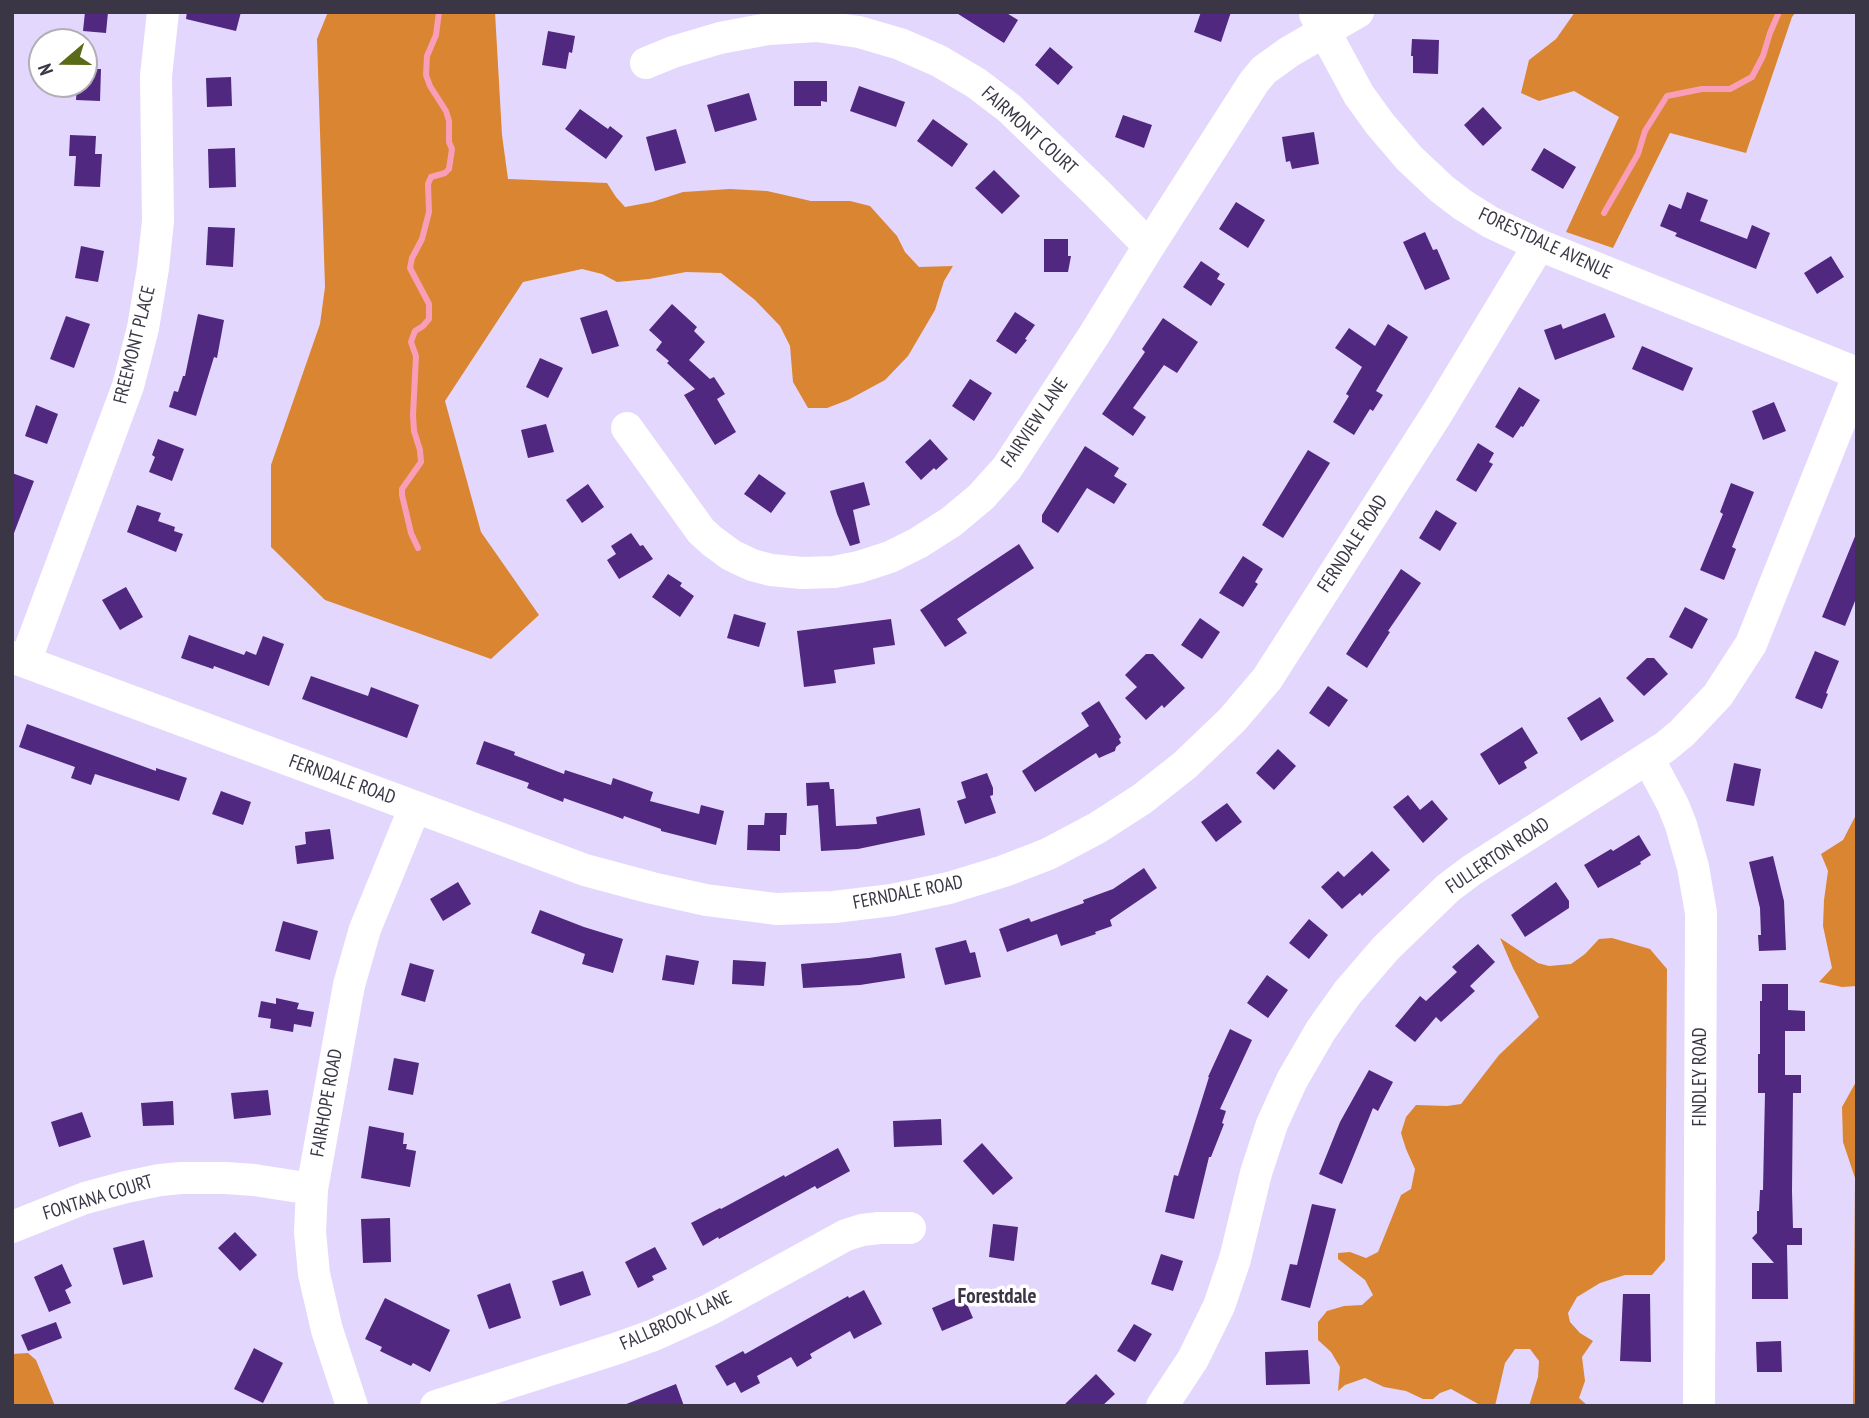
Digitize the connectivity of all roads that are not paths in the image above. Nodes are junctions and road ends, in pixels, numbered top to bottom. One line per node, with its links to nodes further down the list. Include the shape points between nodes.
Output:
1 (163, 12): 10 (street, FREEMONT PLACE, via 156,76 158,221 143,328 128,386)
2 (1357, 12): 3 (street, FAIRVIEW LANE)
3 (1319, 22): 5 (street, FORESTDALE AVENUE, via 1359,95 1409,158 1463,205); 6 (street, FAIRVIEW LANE, via 1254,82)
4 (646, 63): 6 (street, FAIRMONT COURT, via 720,38 768,29 817,26 900,44 948,66 1009,108)
5 (1539, 245): 7 (street, FORESTDALE AVENUE); 12 (street, FERNDALE ROAD, via 1267,679 1185,765 1142,799 1048,854 1004,871 903,897 776,909 706,900 584,870)
6 (1149, 246): 9 (street, FAIRVIEW LANE, via 1007,468 951,522 890,557 834,572 802,573 762,567 731,555 701,531)
7 (1857, 373)
8 (1857, 379): 11 (street, FULLERTON ROAD, via 1751,644 1709,707)
9 (627, 428)
10 (19, 659): 12 (street, FERNDALE ROAD)
11 (1648, 758): 16 (street, FULLERTON ROAD, via 1448,888 1385,948 1348,992 1282,1100 1259,1161 1227,1283); 19 (street, FINDLEY ROAD, via 1681,825 1701,914)
12 (415, 807): 13 (street, FAIRHOPE ROAD, via 369,920 349,985)
13 (312, 1189): 14 (street, FONTANA COURT, via 226,1178 160,1180 85,1198); 17 (street, FAIRHOPE ROAD, via 311,1253 318,1296)
14 (12, 1227)
15 (910, 1228): 18 (street, FALLBROOK LANE, via 846,1235 709,1310 653,1335)
16 (1175, 1402)
17 (352, 1406)
18 (436, 1406)
19 (1699, 1406)

